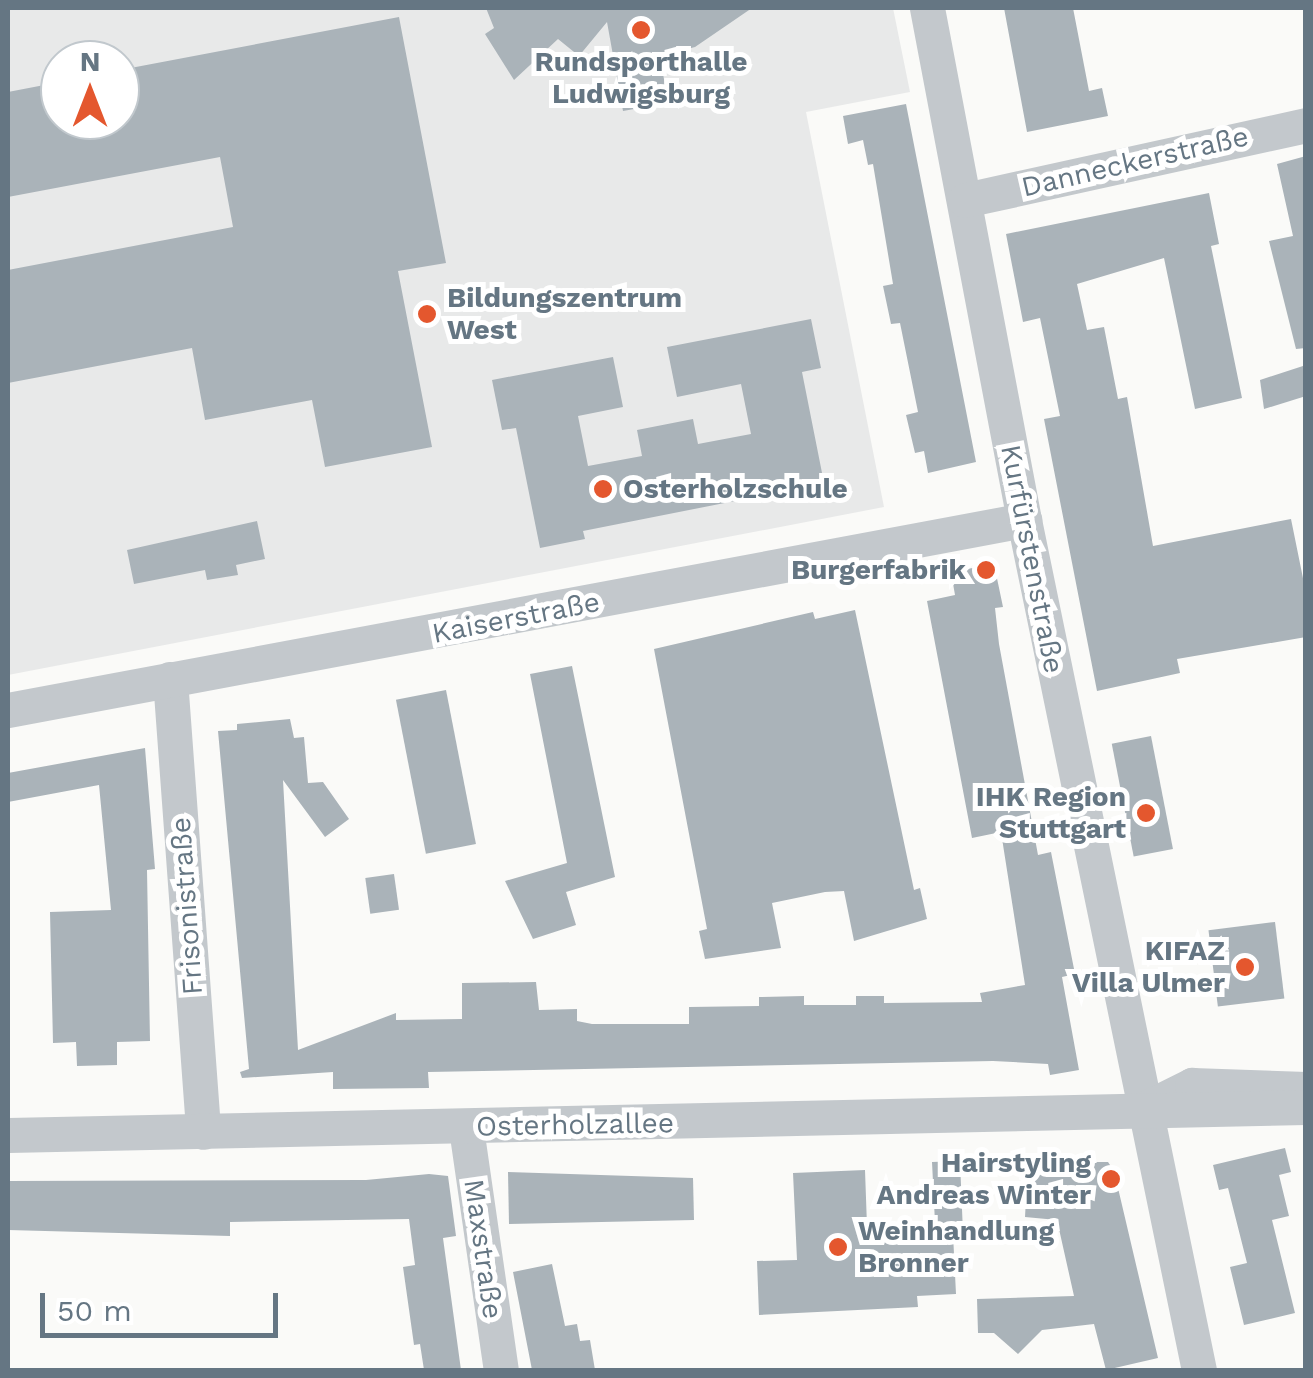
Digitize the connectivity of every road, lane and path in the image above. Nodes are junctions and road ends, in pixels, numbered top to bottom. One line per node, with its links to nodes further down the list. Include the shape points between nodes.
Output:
1 (927, 8): 3 (street, Kurfürstenstraße)
2 (1306, 125): 3 (street, Danneckerstraße)
3 (966, 200): 4 (street, Kurfürstenstraße)
4 (1024, 520): 5 (street, Kaiserstraße); 9 (street, Kurfürstenstraße)
5 (170, 680): 6 (street, Kaiserstraße); 11 (street, Frisonistraße)
6 (8, 710)
7 (1306, 1088): 9 (street, via 1192,1085)
8 (1306, 1107): 9 (street, Osterholzallee, via 1200,1114)
9 (1143, 1109): 10 (street, Osterholzallee); 14 (street, Kurfürstenstraße)
10 (466, 1128): 11 (street, Osterholzallee); 13 (street, Maxstraße)
11 (203, 1132): 12 (street, Osterholzallee)
12 (8, 1136)
13 (501, 1370)
14 (1199, 1370)

